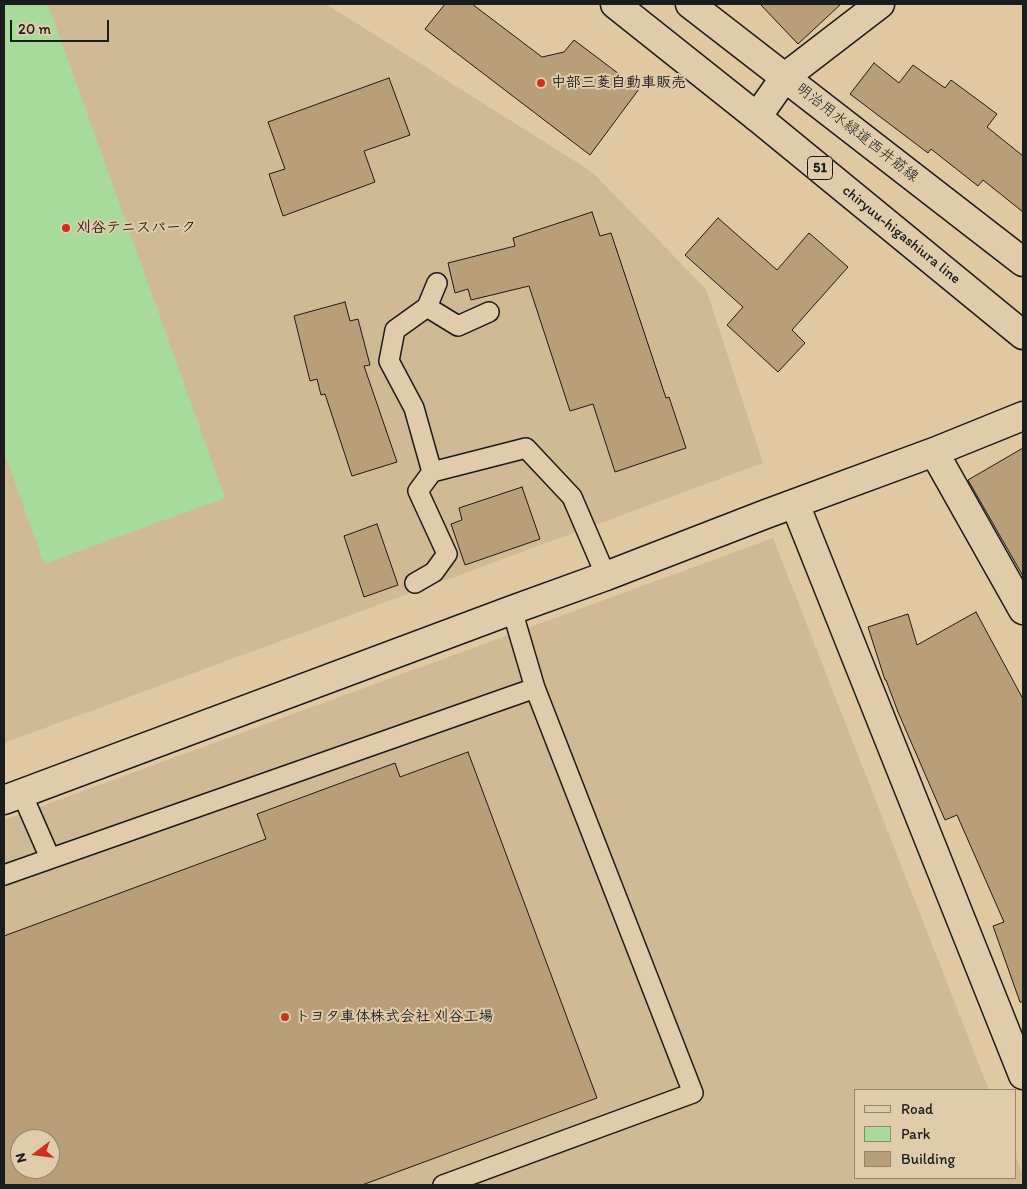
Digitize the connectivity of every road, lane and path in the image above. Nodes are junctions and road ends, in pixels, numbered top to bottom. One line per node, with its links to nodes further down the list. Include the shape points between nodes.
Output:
1 (615, 4): 5 (street, chiryuu-higashiura line / 51)
2 (690, 4): 4 (street, 明治用水緑道西井筋線)
3 (880, 4): 4 (street)
4 (785, 77): 5 (street); 6 (street, 明治用水緑道西井筋線)
5 (757, 117): 10 (street, chiryuu-higashiura line / 51)
6 (1023, 262)
7 (437, 283): 8 (lane)
8 (427, 307): 9 (lane, via 458,326); 13 (lane, via 395,330 389,361 414,408)
9 (489, 312)
10 (1023, 335)
11 (1023, 416): 12 (street)
12 (934, 452): 14 (street); 18 (street)
13 (432, 472): 15 (lane, via 526,448 572,497); 16 (lane, via 418,491 447,554 434,572)
14 (794, 504): 15 (street); 23 (street)
15 (606, 576): 17 (street)
16 (415, 583)
17 (512, 610): 19 (lane); 20 (street)
18 (1023, 610)
19 (535, 688): 21 (lane); 24 (lane, via 693,1092)
20 (13, 797): 21 (lane)
21 (50, 858): 22 (lane)
22 (4, 875)
23 (1023, 1075)
24 (443, 1185)

